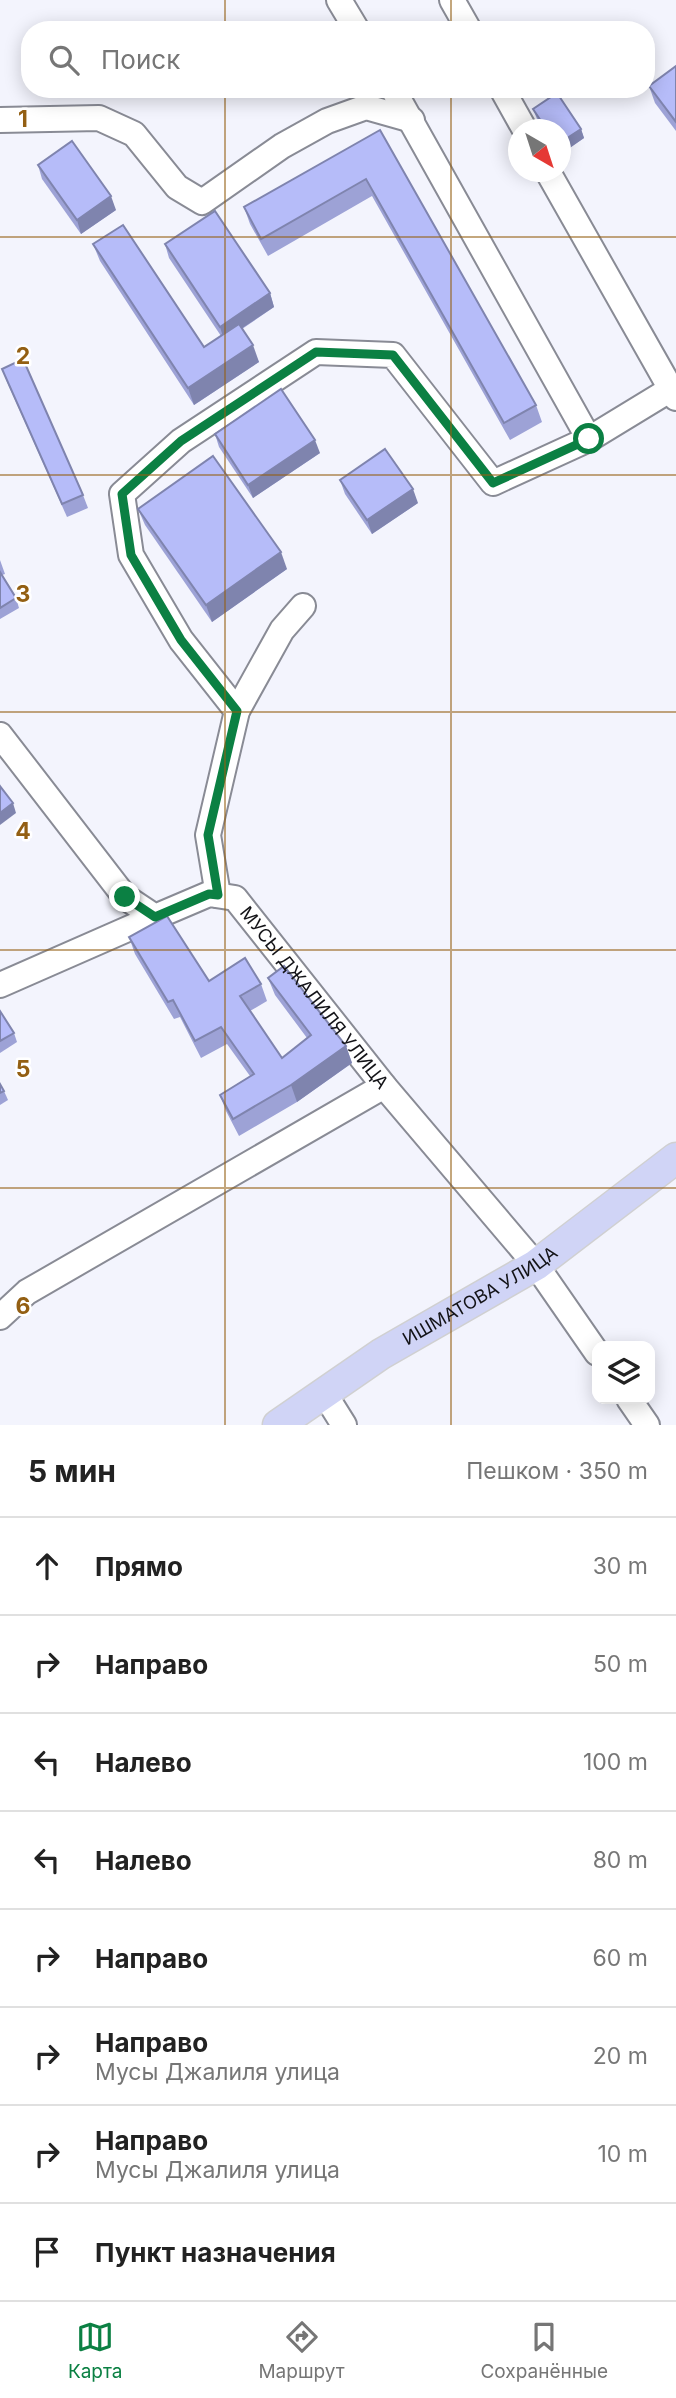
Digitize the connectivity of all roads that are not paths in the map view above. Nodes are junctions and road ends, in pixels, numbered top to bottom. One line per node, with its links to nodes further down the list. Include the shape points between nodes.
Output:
1 (339, 0): 3 (street)
2 (452, 0): 4 (street)
3 (352, 21)
4 (464, 21)
5 (399, 98): 9 (street)
6 (507, 98): 7 (street)
7 (519, 119)
8 (0, 120): 9 (street, via 99,118 134,134 177,187 202,202 327,121 366,107)
9 (412, 120): 12 (street)
10 (554, 182): 11 (street)
11 (674, 391): 12 (street)
12 (589, 439): 14 (street, via 493,483 393,355 316,352 181,441 122,494 131,555 181,640)
13 (303, 606): 14 (street, via 282,630)
14 (237, 711): 16 (street, via 208,835)
15 (0, 735): 17 (street, via 125,897)
16 (218, 895): 17 (street, via 209,894); 19 (street, МУСЫ ДЖАЛИЛЯ УЛИЦА, via 235,898)
17 (155, 917): 18 (street)
18 (0, 985)
19 (384, 1086): 21 (street, МУСЫ ДЖАЛИЛЯ УЛИЦА); 22 (street, via 27,1292)
20 (676, 1158): 21 (main road, ИШМАТОВА УЛИЦА)
21 (536, 1265): 23 (street, МУСЫ ДЖАЛИЛЯ УЛИЦА); 24 (main road, ИШМАТОВА УЛИЦА, via 381,1354)
22 (0, 1317)
23 (592, 1346)
24 (324, 1393): 26 (main road, ИШМАТОВА УЛИЦА); 27 (street)
25 (632, 1404): 28 (street)
26 (278, 1425)
27 (344, 1425)
28 (647, 1425)

